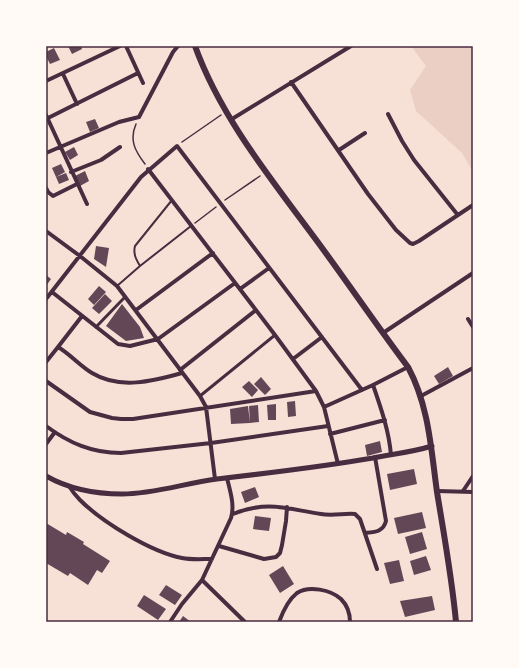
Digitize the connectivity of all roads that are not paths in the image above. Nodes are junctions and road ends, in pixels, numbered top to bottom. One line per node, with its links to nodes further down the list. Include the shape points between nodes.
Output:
1 (120, 46): 7 (street)
2 (126, 46): 6 (street)
3 (178, 46): 16 (street, via 139,117 119,122)
4 (195, 46): 14 (main road, via 203,68)
5 (351, 46): 9 (street)
6 (138, 73): 10 (street); 11 (street)
7 (62, 74): 8 (street); 11 (street)
8 (46, 81)
9 (291, 82): 14 (street); 18 (street)
10 (142, 83)
11 (77, 104): 13 (street)
12 (388, 114): 27 (street, via 414,160)
13 (47, 117): 16 (street)
14 (232, 119): 48 (main road, via 265,172)
15 (365, 133): 18 (street)
16 (60, 146): 19 (street); 21 (street)
17 (120, 147): 21 (street, via 101,160)
18 (338, 150): 27 (street, via 368,194 396,230 410,243 419,241)
19 (46, 153)
20 (148, 169): 24 (street); 32 (street); 34 (street, via 177,146)
21 (71, 172): 22 (street)
22 (77, 184): 23 (street, via 53,196); 25 (street)
23 (46, 188)
24 (172, 200): 28 (street); 33 (lane, via 135,246 135,256)
25 (87, 204)
26 (473, 205): 27 (street)
27 (457, 214)
28 (192, 225): 31 (street); 33 (lane)
29 (48, 232): 30 (street); 32 (street)
30 (46, 238)
31 (213, 253): 36 (street); 42 (street)
32 (80, 256): 37 (street); 39 (street)
33 (140, 266): 37 (lane)
34 (269, 268): 38 (street); 50 (street)
35 (473, 273): 48 (street)
36 (236, 283): 38 (street); 51 (street)
37 (117, 286): 40 (street)
38 (240, 289): 43 (street)
39 (52, 292): 41 (street); 44 (street)
40 (125, 297): 42 (street); 47 (street)
41 (46, 299)
42 (136, 310): 51 (street)
43 (256, 310): 49 (street); 57 (street)
44 (82, 316): 47 (street); 52 (street)
45 (468, 319): 46 (street)
46 (473, 327)
47 (96, 328): 51 (street, via 122,346)
48 (383, 333): 55 (main road)
49 (275, 335): 53 (street); 62 (street)
50 (322, 337): 53 (street); 60 (street)
51 (158, 339): 57 (street)
52 (58, 347): 54 (street); 57 (street, via 92,373 116,383 164,378)
53 (293, 358): 61 (street)
54 (46, 362)
55 (408, 367): 59 (street); 63 (main road)
56 (473, 368): 63 (street)
57 (181, 372): 62 (street)
58 (46, 381): 65 (street, via 90,412 121,420)
59 (373, 385): 60 (street); 66 (street)
60 (362, 390): 64 (street)
61 (316, 391): 64 (street); 65 (street)
62 (200, 396): 65 (street)
63 (420, 396): 73 (main road, via 427,416)
64 (324, 406): 68 (street)
65 (206, 407): 71 (street)
66 (385, 420): 70 (street); 74 (street)
67 (46, 426): 69 (street)
68 (328, 426): 70 (street); 71 (street)
69 (55, 432): 71 (street, via 74,444 116,453); 72 (street)
70 (330, 434): 76 (street)
71 (211, 443): 80 (street)
72 (46, 444)
73 (432, 446): 74 (street); 82 (main road)
74 (391, 455): 75 (street)
75 (374, 457): 76 (street); 87 (street, via 386,521 382,530)
76 (338, 464): 79 (street)
77 (46, 476): 81 (street)
78 (473, 476): 83 (street)
79 (227, 478): 80 (street); 86 (street)
80 (215, 479): 81 (street, via 122,494)
81 (68, 486): 89 (street, via 92,511 116,528 153,548 184,559)
82 (437, 491): 83 (street); 96 (main road)
83 (463, 491): 84 (street)
84 (473, 492)
85 (286, 507): 86 (street, via 254,508); 87 (street, via 335,516 355,514 360,519); 88 (street, via 282,545 276,557 264,559)
86 (232, 514): 88 (street)
87 (365, 533): 90 (street)
88 (218, 546): 89 (street)
89 (212, 559): 91 (street)
90 (377, 569)
91 (202, 580): 92 (street); 93 (street)
92 (170, 622)
93 (245, 622)
94 (279, 622): 95 (street, via 285,607 298,592 313,589 323,590 342,600)
95 (350, 622)
96 (456, 622)

